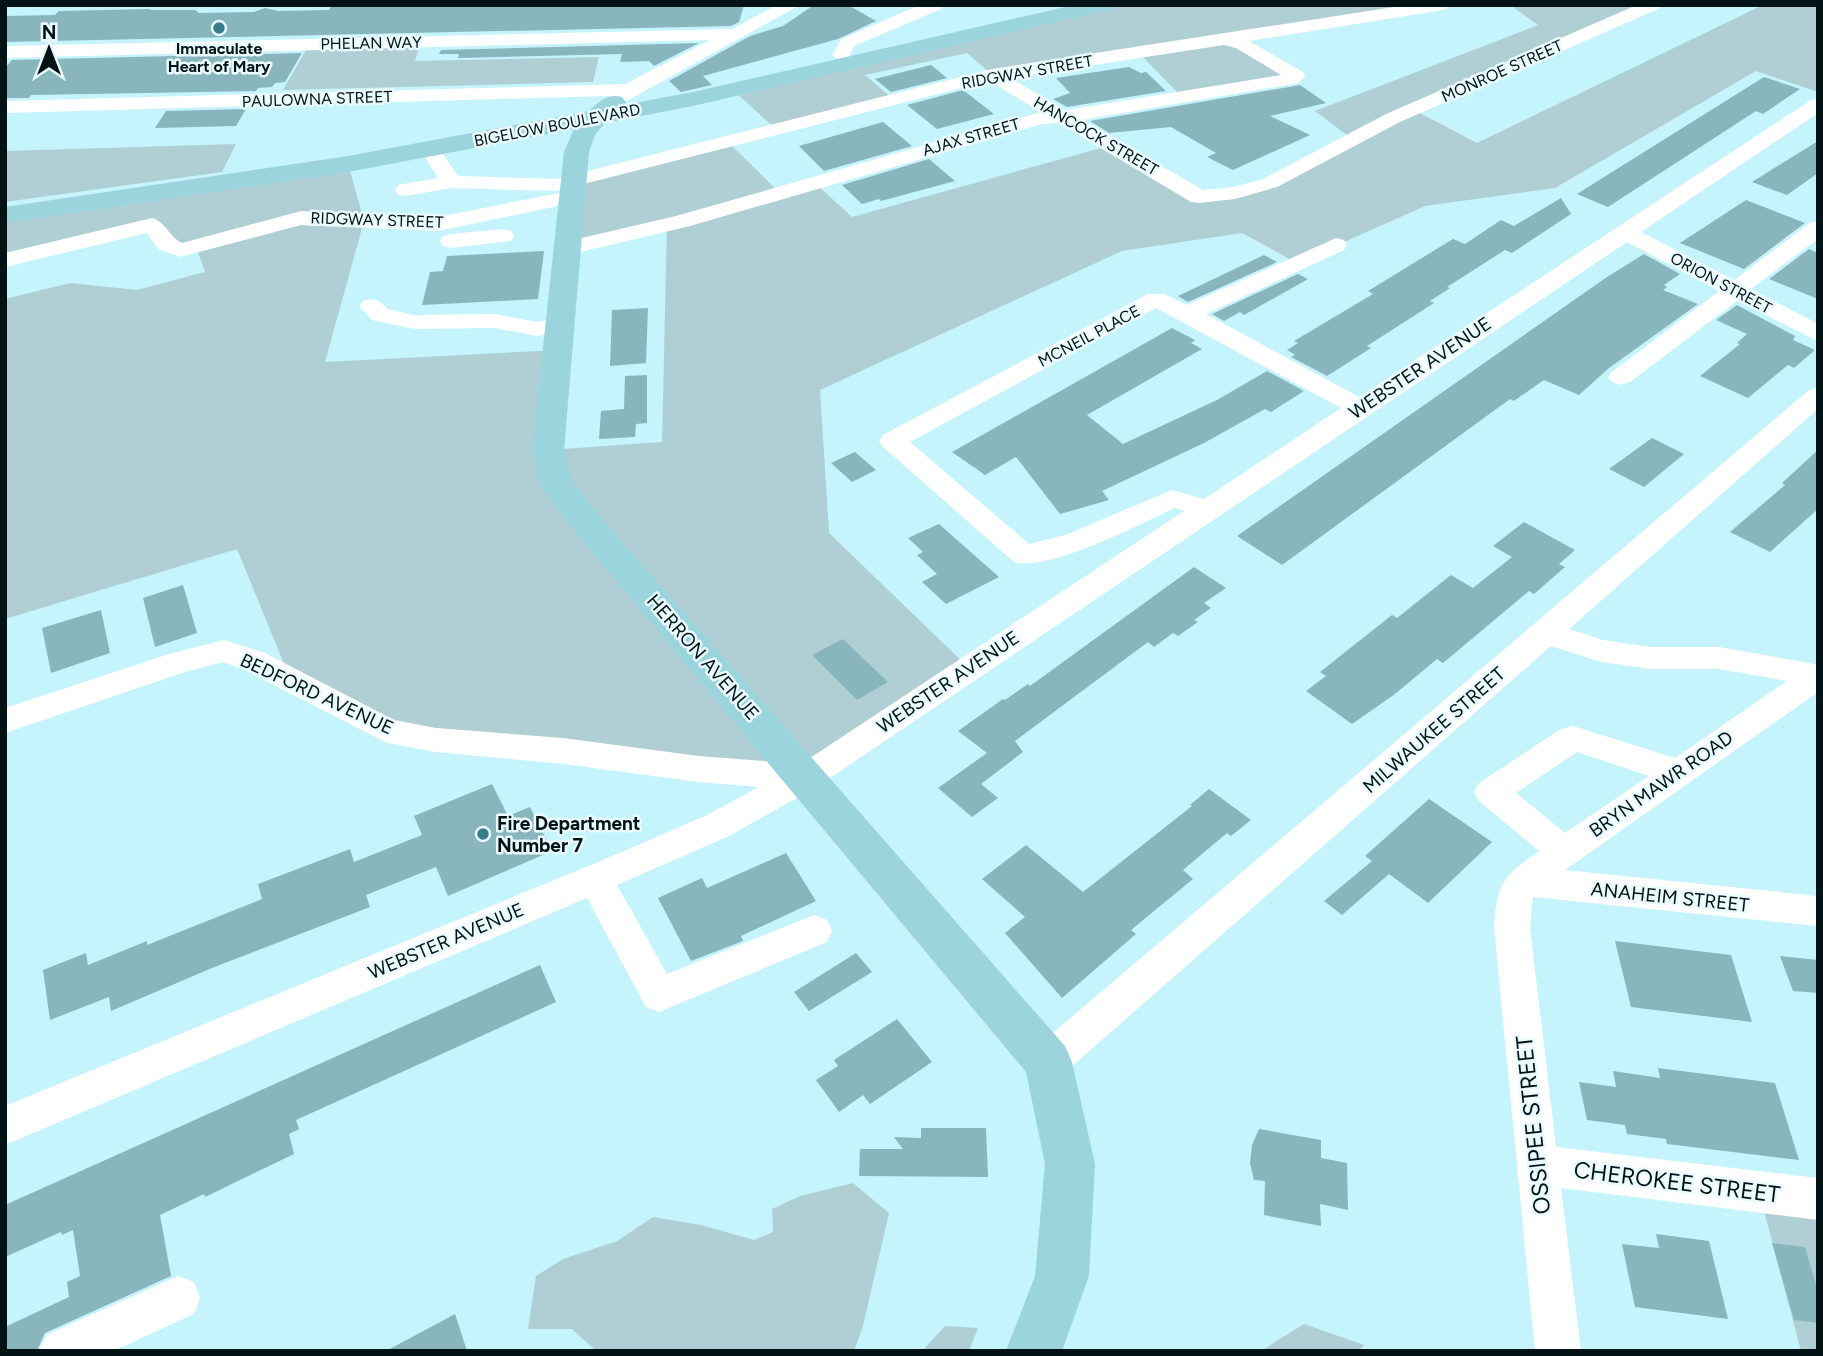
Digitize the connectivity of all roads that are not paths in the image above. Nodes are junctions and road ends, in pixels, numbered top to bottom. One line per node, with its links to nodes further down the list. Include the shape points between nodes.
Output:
1 (791, 5): 7 (street)
2 (934, 5): 10 (street, via 847,43)
3 (1057, 5): 10 (main road, BIGELOW BOULEVARD)
4 (1103, 5): 12 (main road, BIGELOW BOULEVARD, via 771,83)
5 (1443, 5): 8 (street, RIDGWAY STREET)
6 (1652, 5): 17 (street, MONROE STREET)
7 (736, 34): 9 (street, PHELAN WAY); 12 (street)
8 (1221, 40): 11 (street, RIDGWAY STREET); 15 (street, AJAX STREET, via 1242,44 1296,76)
9 (5, 52)
10 (841, 55): 12 (main road, BIGELOW BOULEVARD)
11 (992, 75): 15 (street, HANCOCK STREET); 19 (street, RIDGWAY STREET)
12 (613, 103): 14 (street, PAULOWNA STREET); 16 (main road, BIGELOW BOULEVARD); 19 (main road, HERRON AVENUE, via 581,135); 24 (main road, BIGELOW BOULEVARD, via 257,167)
13 (1818, 104): 28 (street, WEBSTER AVENUE)
14 (5, 107)
15 (1062, 117): 23 (street, HANCOCK STREET); 31 (street, AJAX STREET, via 1041,118 682,221)
16 (512, 133): 19 (main road, via 553,138); 25 (main road, BIGELOW BOULEVARD, via 348,164)
17 (1353, 139): 20 (street, MONROE STREET); 23 (street, MONROE STREET, via 1270,183)
18 (435, 157): 21 (street)
19 (575, 177): 21 (street, via 556,185); 26 (street, RIDGWAY STREET); 31 (main road, HERRON AVENUE)
20 (1247, 177)
21 (452, 183): 22 (street)
22 (406, 190)
23 (1199, 197)
24 (5, 202)
25 (5, 215)
26 (438, 225): 29 (street, via 436,239 445,241); 32 (street, RIDGWAY STREET, via 301,218 180,250 166,244 152,225)
27 (1818, 228): 33 (street)
28 (1625, 232): 33 (street, ORION STREET); 40 (street, WEBSTER AVENUE)
29 (503, 236)
30 (1336, 245): 35 (street)
31 (568, 248): 36 (main road, HERRON AVENUE)
32 (5, 260)
33 (1736, 290): 37 (street, ORION STREET); 38 (street)
34 (371, 306): 36 (street, via 380,315 414,322 494,321 537,329)
35 (1187, 314): 40 (street, MCNEIL PLACE); 41 (street, MCNEIL PLACE, via 1156,299 892,441 1024,555 1074,542 1172,499)
36 (560, 325): 46 (main road, HERRON AVENUE, via 548,450 557,485)
37 (1818, 334)
38 (1621, 377)
39 (1818, 396): 42 (street, MILWAUKEE STREET)
40 (1360, 408): 41 (street, WEBSTER AVENUE)
41 (1205, 511): 46 (street, WEBSTER AVENUE)
42 (1546, 634): 43 (street, BRYN MAWR ROAD, via 1601,651 1719,657); 52 (street, MILWAUKEE STREET)
43 (1817, 675): 45 (street, BRYN MAWR ROAD)
44 (5, 721): 46 (street, BEDFORD AVENUE, via 224,651 254,661 387,731 699,769)
45 (1678, 772): 47 (street, BRYN MAWR ROAD); 47 (street, via 1573,738 1491,792)
46 (806, 777): 48 (street, WEBSTER AVENUE, via 717,826); 52 (main road, HERRON AVENUE)
47 (1564, 852): 49 (street, BRYN MAWR ROAD)
48 (595, 879): 51 (street, via 659,995); 53 (street, WEBSTER AVENUE)
49 (1518, 890): 50 (street, ANAHEIM STREET); 54 (street, OSSIPEE STREET, via 1512,928)
50 (1818, 911)
51 (814, 931)
52 (1048, 1062): 58 (main road, HERRON AVENUE, via 1070,1164 1062,1276)
53 (5, 1126)
54 (1536, 1165): 55 (street, CHEROKEE STREET); 59 (street, OSSIPEE STREET)
55 (1818, 1199)
56 (178, 1298): 57 (street)
57 (62, 1351)
58 (1034, 1351)
59 (1558, 1351)

